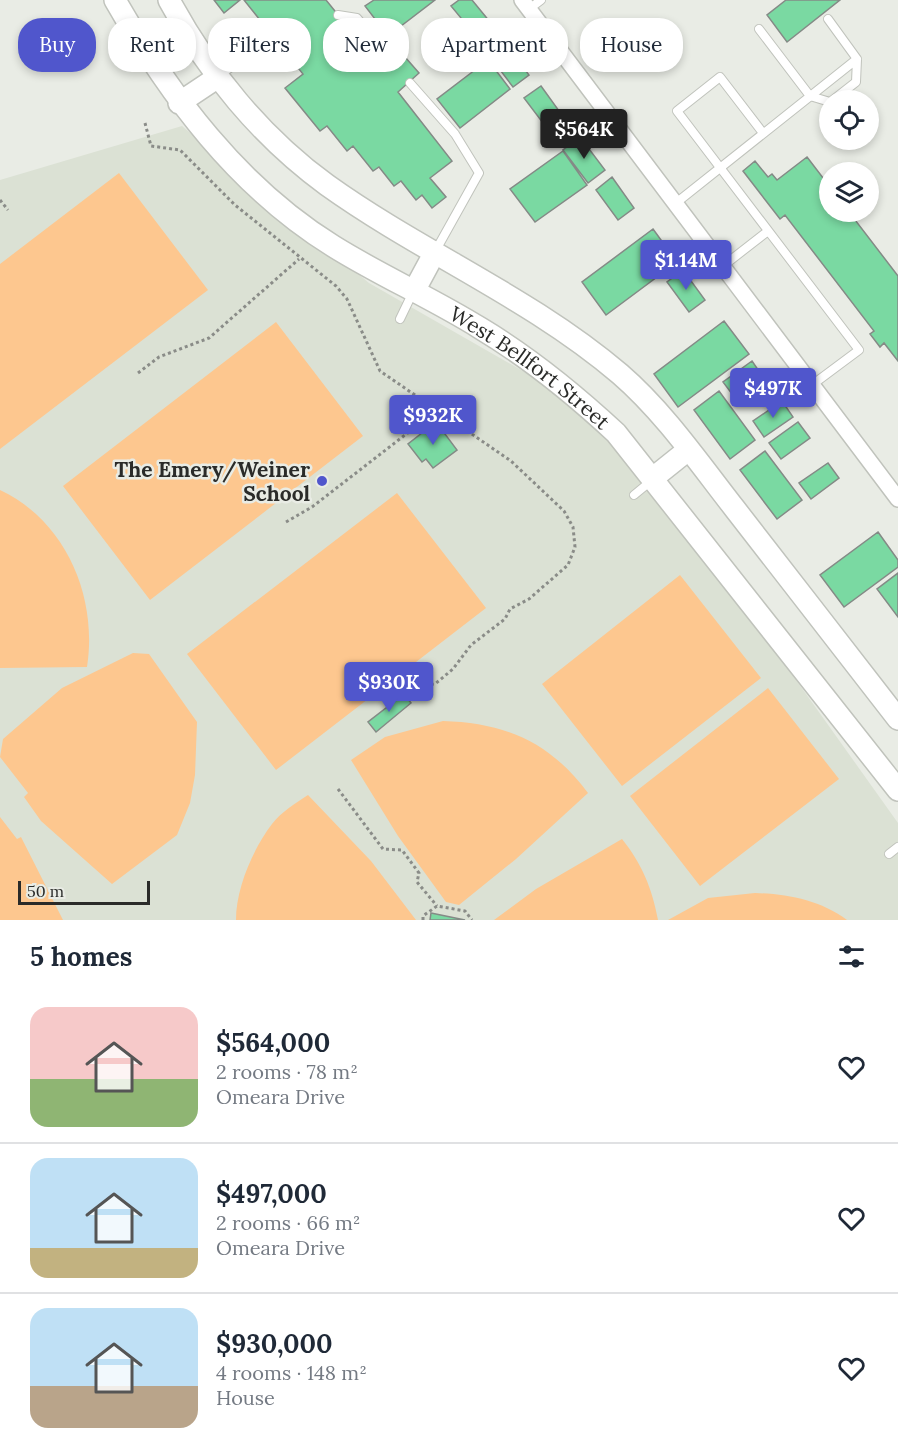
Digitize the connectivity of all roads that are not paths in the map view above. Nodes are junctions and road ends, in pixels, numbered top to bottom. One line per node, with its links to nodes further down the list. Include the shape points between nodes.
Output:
1 (116, 0): 15 (main road, West Bellfort Street)
2 (169, 0): 10 (main road)
3 (531, 3): 18 (street)
4 (338, 15): 5 (lane)
5 (357, 18)
6 (828, 19): 8 (lane)
7 (759, 29): 13 (lane)
8 (857, 59): 12 (lane, via 856,82); 13 (lane)
9 (225, 72): 10 (lane)
10 (218, 77): 15 (main road); 20 (main road, via 274,141 325,183)
11 (410, 83): 20 (lane, via 455,134 479,173)
12 (845, 90)
13 (810, 96): 14 (lane); 16 (lane)
14 (819, 98)
15 (179, 103): 22 (main road, West Bellfort Street, via 269,198 332,245)
16 (763, 134): 17 (lane); 17 (lane, via 720,77 677,111)
17 (720, 168): 18 (lane); 19 (lane)
18 (676, 203): 21 (street)
19 (768, 231): 21 (lane); 24 (lane, via 859,350)
20 (435, 252): 22 (main road); 25 (main road, via 571,335 622,375)
21 (723, 266): 24 (street)
22 (414, 291): 23 (lane); 26 (main road, West Bellfort Street, via 479,327 574,394 616,433)
23 (400, 319)
24 (812, 385): 28 (street)
25 (688, 450): 26 (main road); 29 (main road)
26 (653, 478): 27 (lane); 30 (main road, West Bellfort Street)
27 (634, 495)
28 (898, 499)
29 (898, 719)
30 (898, 790)
31 (898, 847): 32 (lane)
32 (889, 854)

